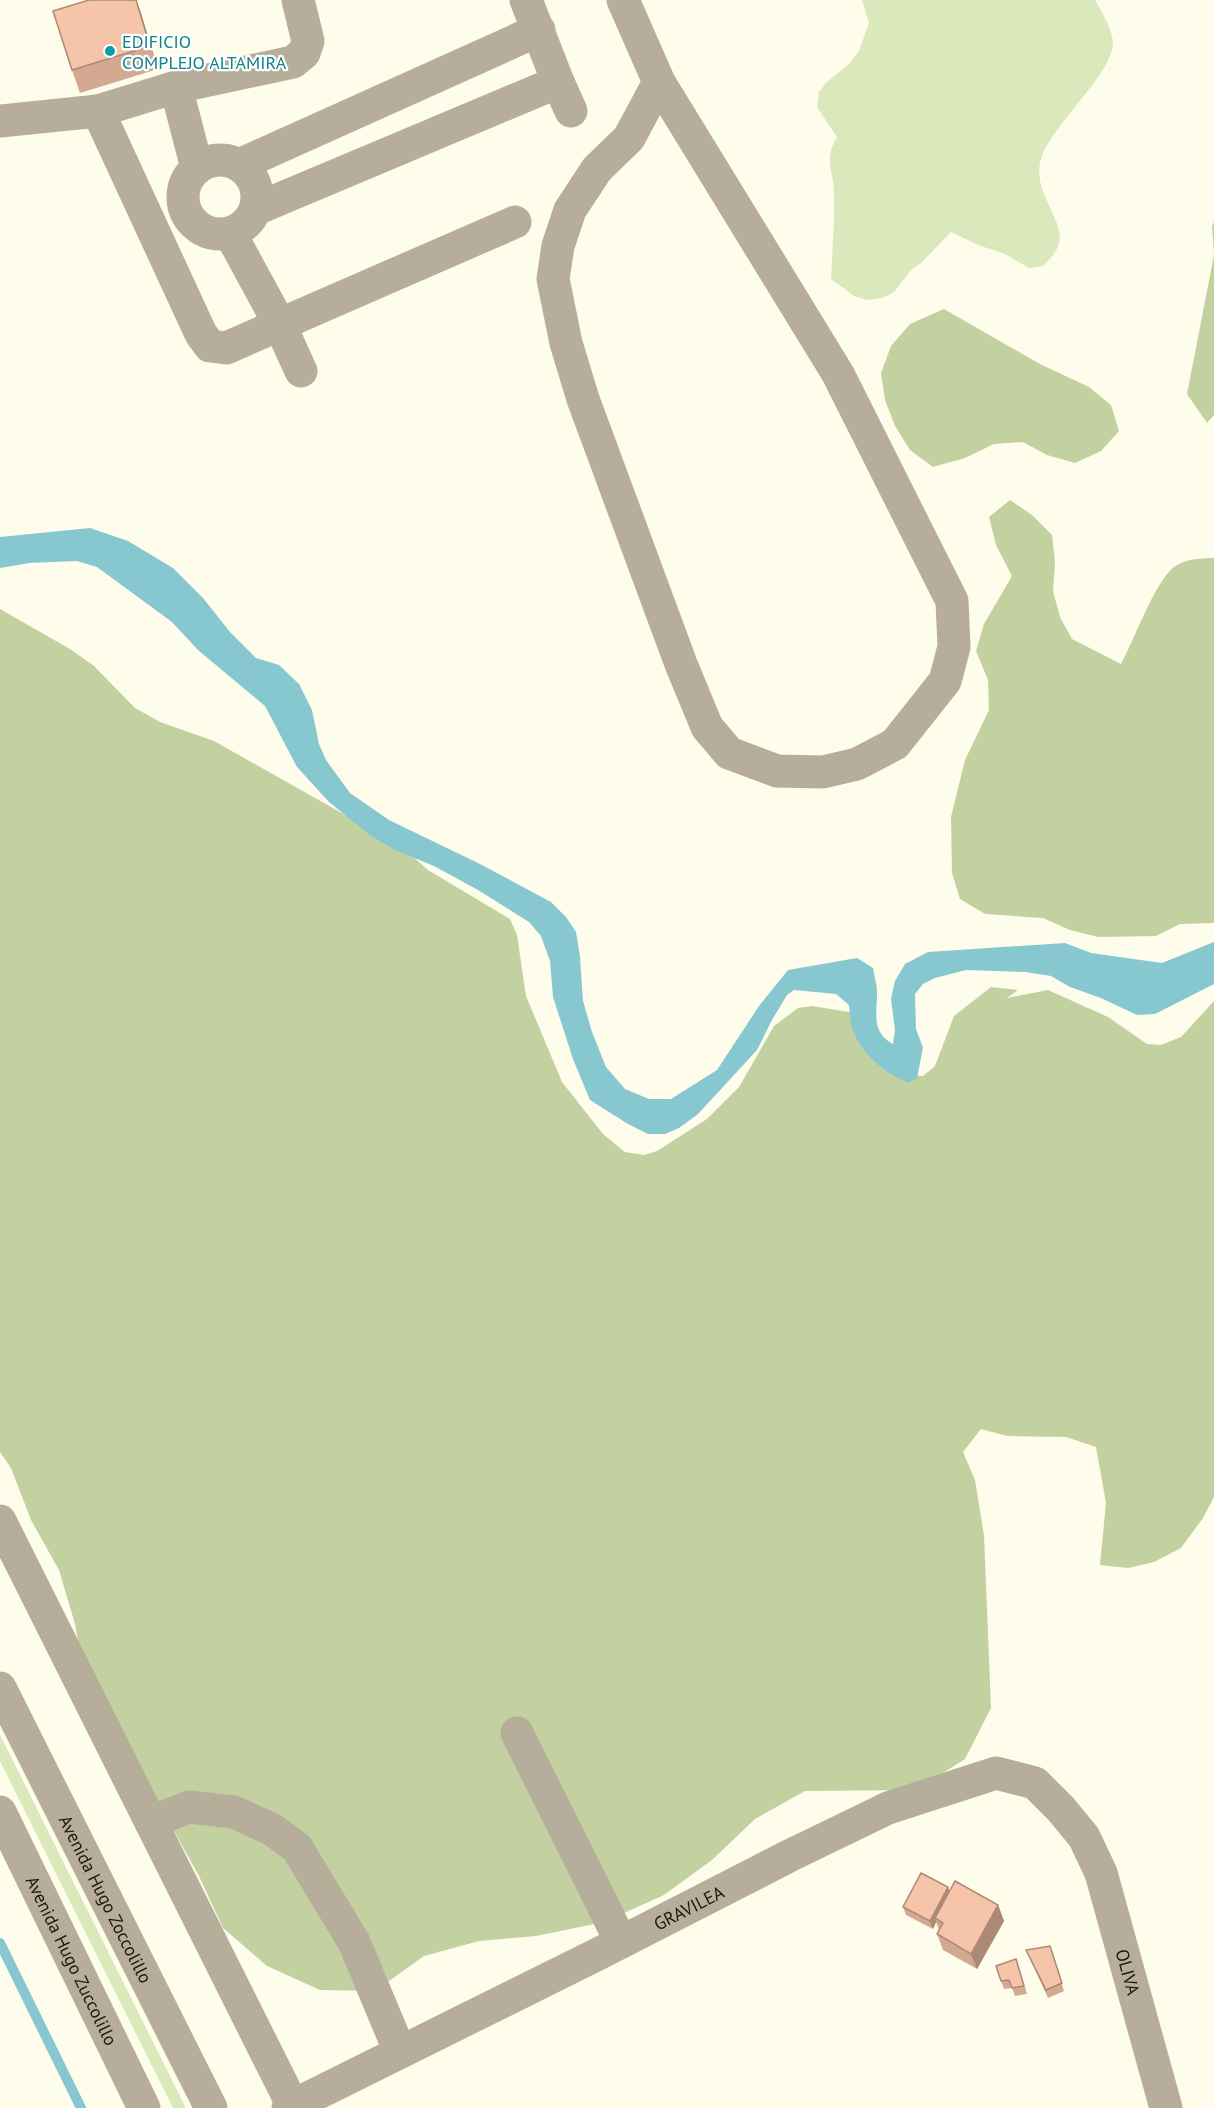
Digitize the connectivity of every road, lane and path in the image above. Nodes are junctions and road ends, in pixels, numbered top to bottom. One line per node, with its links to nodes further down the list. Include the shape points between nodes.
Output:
1 (298, 0): 6 (street, via 308,41 304,53 293,62)
2 (526, 0): 4 (street)
3 (623, 0): 5 (street)
4 (539, 30): 9 (street); 11 (street, via 565,97)
5 (659, 82): 5 (street, via 838,374 952,601 954,647 945,681 895,744 857,764 823,772 777,771 729,753 707,728 587,410 566,344 553,279 558,246 570,210 597,169 629,138)
6 (176, 87): 7 (street); 10 (street)
7 (98, 111): 8 (street); 14 (street, via 210,346 226,348)
8 (0, 121)
9 (239, 165): 10 (street, via 225,159); 11 (street, via 251,176 257,192)
10 (197, 168): 13 (street, via 186,181 183,197 187,213 197,227 213,234)
11 (256, 209): 13 (street, via 246,224)
12 (515, 222): 14 (street)
13 (230, 233): 14 (street)
14 (280, 325): 15 (street)
15 (301, 371)
16 (0, 1521): 20 (street)
17 (0, 1688): 26 (street, Avenida Hugo Zoccolillo)
18 (517, 1733): 22 (street)
19 (0, 1812): 25 (street, Avenida Hugo Zuccolillo)
20 (151, 1822): 23 (street, via 189,1807 234,1812 273,1830 297,1848 354,1942); 24 (street)
21 (1084, 1837): 22 (street, GRAVILEA, via 1035,1783 996,1773 888,1808); 27 (street, OLIVA, via 1101,1873)
22 (621, 1942): 23 (street, GRAVILEA)
23 (400, 2052): 24 (street, GRAVILEA)
24 (291, 2107)
25 (144, 2108)
26 (211, 2108)
27 (1166, 2108)

